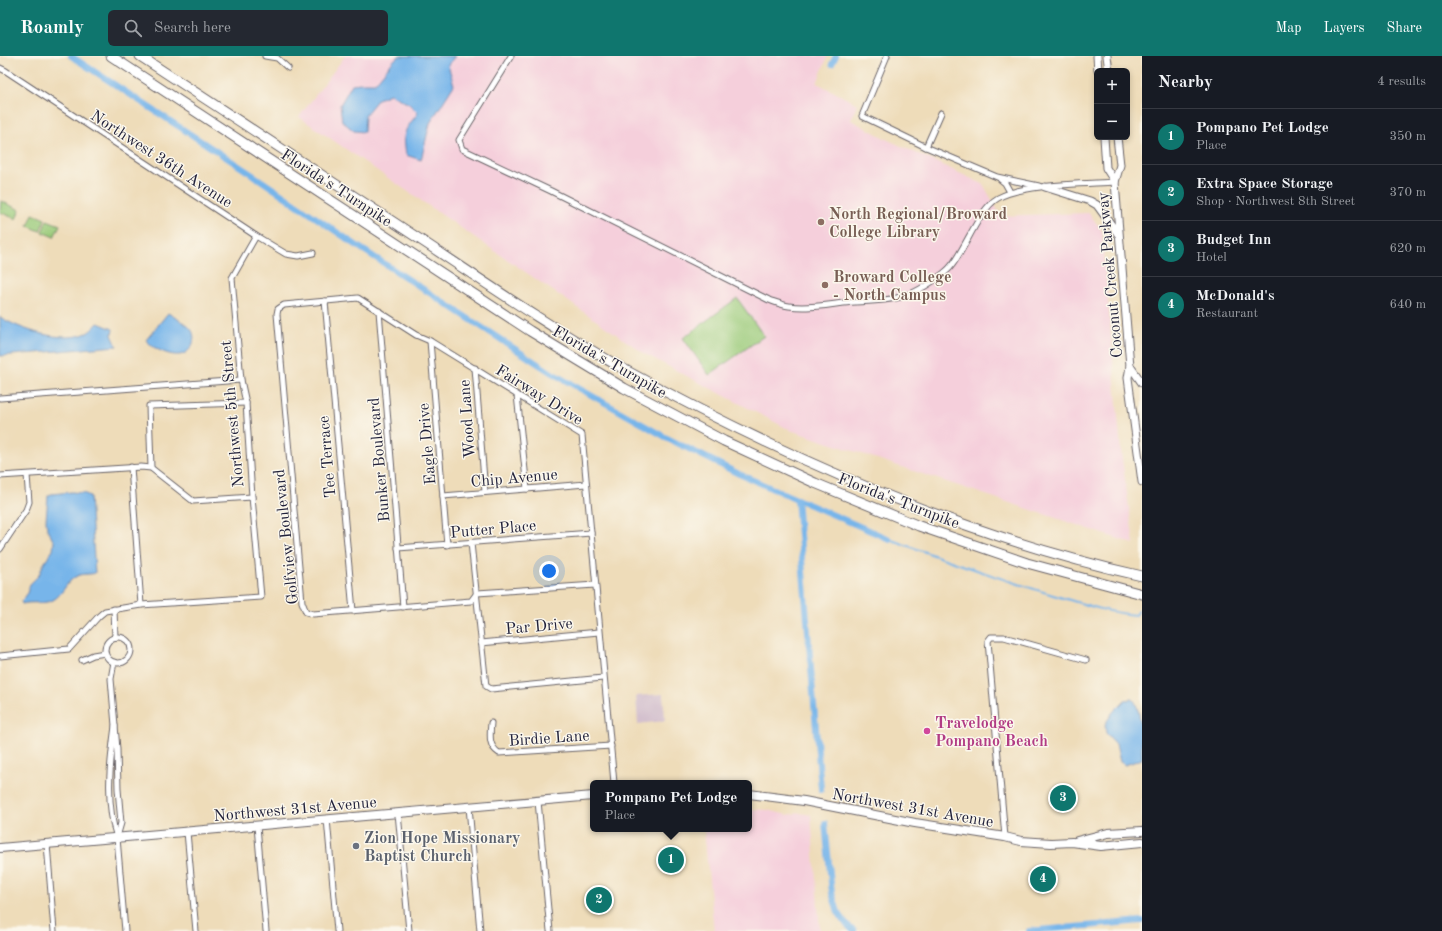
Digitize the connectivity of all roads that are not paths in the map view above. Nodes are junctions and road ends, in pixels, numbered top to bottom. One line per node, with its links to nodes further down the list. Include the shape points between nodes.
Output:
1 (111, 56): 52 (highway, Florida's Turnpike, via 530,332 624,388 724,441 815,483 919,526 1027,563)
2 (140, 56): 49 (highway, Florida's Turnpike, via 536,316 627,371 729,425 822,468 924,510 1029,547)
3 (265, 56): 9 (street, via 277,58)
4 (511, 56): 19 (street, via 459,140 462,149 769,300 788,306 806,307 911,294 951,267 986,207)
5 (888, 56): 15 (street, via 862,116)
6 (1097, 56): 10 (main road)
7 (1107, 56): 11 (main road)
8 (0, 68): 21 (street, Northwest 36th Avenue)
9 (288, 68)
10 (1098, 68)
11 (1109, 68)
12 (941, 113): 15 (street)
13 (1104, 140): 17 (main road, Coconut Creek Parkway, via 1106,168)
14 (1117, 140): 17 (main road, Coconut Creek Parkway, via 1120,165)
15 (926, 147): 16 (street)
16 (997, 177): 18 (street); 19 (street, via 1005,183)
17 (1115, 182): 18 (street); 20 (main road, Coconut Creek Parkway)
18 (1045, 187): 19 (street); 20 (main road, via 1097,205)
19 (1010, 192)
20 (1119, 234): 27 (main road, Coconut Creek Parkway)
21 (256, 236): 22 (street, Northwest 36th Avenue, via 286,254 298,256); 29 (street, Northwest 5th Street, via 232,278)
22 (313, 253)
23 (325, 301): 24 (street, Fairway Drive, via 284,305); 25 (street, Fairway Drive, via 358,298); 56 (street, Tee Terrace)
24 (278, 309): 56 (street, Golfview Boulevard, via 302,602 306,612 312,614)
25 (379, 311): 26 (street, Fairway Drive); 47 (street, Bunker Boulevard)
26 (430, 341): 28 (street, Fairway Drive); 42 (street, Eagle Drive)
27 (1130, 366): 30 (main road, Coconut Creek Parkway); 38 (main road, Coconut Creek Parkway, via 1128,378)
28 (475, 368): 31 (street, Fairway Drive); 41 (street, Wood Lane)
29 (241, 380): 32 (street); 33 (street, Northwest 5th Street)
30 (1142, 383)
31 (517, 395): 39 (street, Fairway Drive, via 582,435); 40 (street)
32 (0, 398)
33 (246, 403): 35 (street, via 149,406); 43 (street, Northwest 5th Street)
34 (131, 467): 35 (street); 36 (street); 53 (street)
35 (151, 468): 43 (street, via 193,501)
36 (27, 475): 37 (street); 48 (street, via 29,502)
37 (0, 476)
38 (1142, 482)
39 (586, 484): 40 (street, Chip Avenue); 44 (street, Fairway Drive)
40 (527, 489): 41 (street, Chip Avenue)
41 (485, 492): 42 (street, Chip Avenue)
42 (443, 496): 46 (street, Eagle Drive)
43 (252, 497): 53 (street, Northwest 5th Street, via 261,597)
44 (591, 533): 45 (street, Putter Place); 50 (street, Fairway Drive)
45 (471, 543): 46 (street, Putter Place); 51 (street)
46 (447, 545): 47 (street, Putter Place)
47 (398, 548): 54 (street, Bunker Boulevard)
48 (0, 549)
49 (1142, 576)
50 (595, 585): 51 (street); 57 (street, Fairway Drive)
51 (477, 593): 54 (street, Golfview Boulevard, via 471,601); 59 (street)
52 (1142, 594)
53 (141, 605): 55 (street)
54 (403, 607): 56 (street, Golfview Boulevard)
55 (114, 609): 58 (street); 61 (street, via 98,616 69,649)
56 (353, 611)
57 (599, 632): 59 (street, Par Drive); 65 (street, Fairway Drive)
58 (115, 637): 60 (street, via 108,641); 64 (street, via 127,640 131,652 126,660)
59 (481, 643): 65 (street, via 486,686 491,689)
60 (105, 653): 62 (street); 64 (street)
61 (0, 656)
62 (82, 660)
63 (1086, 660): 79 (street, via 1004,637 991,638 988,641)
64 (114, 662): 67 (street, via 111,674)
65 (603, 678): 68 (street, Fairway Drive)
66 (491, 723): 68 (street, Birdie Lane, via 491,744 499,754)
67 (115, 726): 80 (street, via 121,823); 80 (street, via 109,782)
68 (611, 746): 69 (street, Fairway Drive)
69 (614, 780)
70 (752, 794): 79 (main road, Northwest 31st Avenue, via 804,801 915,823)
71 (590, 796): 72 (main road, Northwest 31st Avenue)
72 (538, 801): 73 (main road, Northwest 31st Avenue); 92 (street)
73 (469, 807): 74 (main road, Northwest 31st Avenue); 91 (street)
74 (398, 813): 75 (main road, Northwest 31st Avenue); 90 (street)
75 (327, 819): 76 (main road, Northwest 31st Avenue); 89 (street)
76 (257, 826): 78 (main road, Northwest 31st Avenue); 88 (street)
77 (1142, 831): 81 (main road, Northwest 31st Avenue, via 1108,833)
78 (187, 832): 80 (main road, Northwest 31st Avenue); 87 (street)
79 (1005, 837): 81 (main road, Northwest 31st Avenue, via 1021,842)
80 (117, 838): 83 (main road, Northwest 31st Avenue); 86 (street)
81 (1072, 842): 82 (main road, Northwest 31st Avenue, via 1102,846)
82 (1142, 842)
83 (47, 844): 84 (main road, Northwest 31st Avenue); 85 (street)
84 (0, 848)
85 (54, 931)
86 (125, 931)
87 (196, 931)
88 (266, 931)
89 (337, 931)
90 (409, 931)
91 (480, 931)
92 (550, 931)

